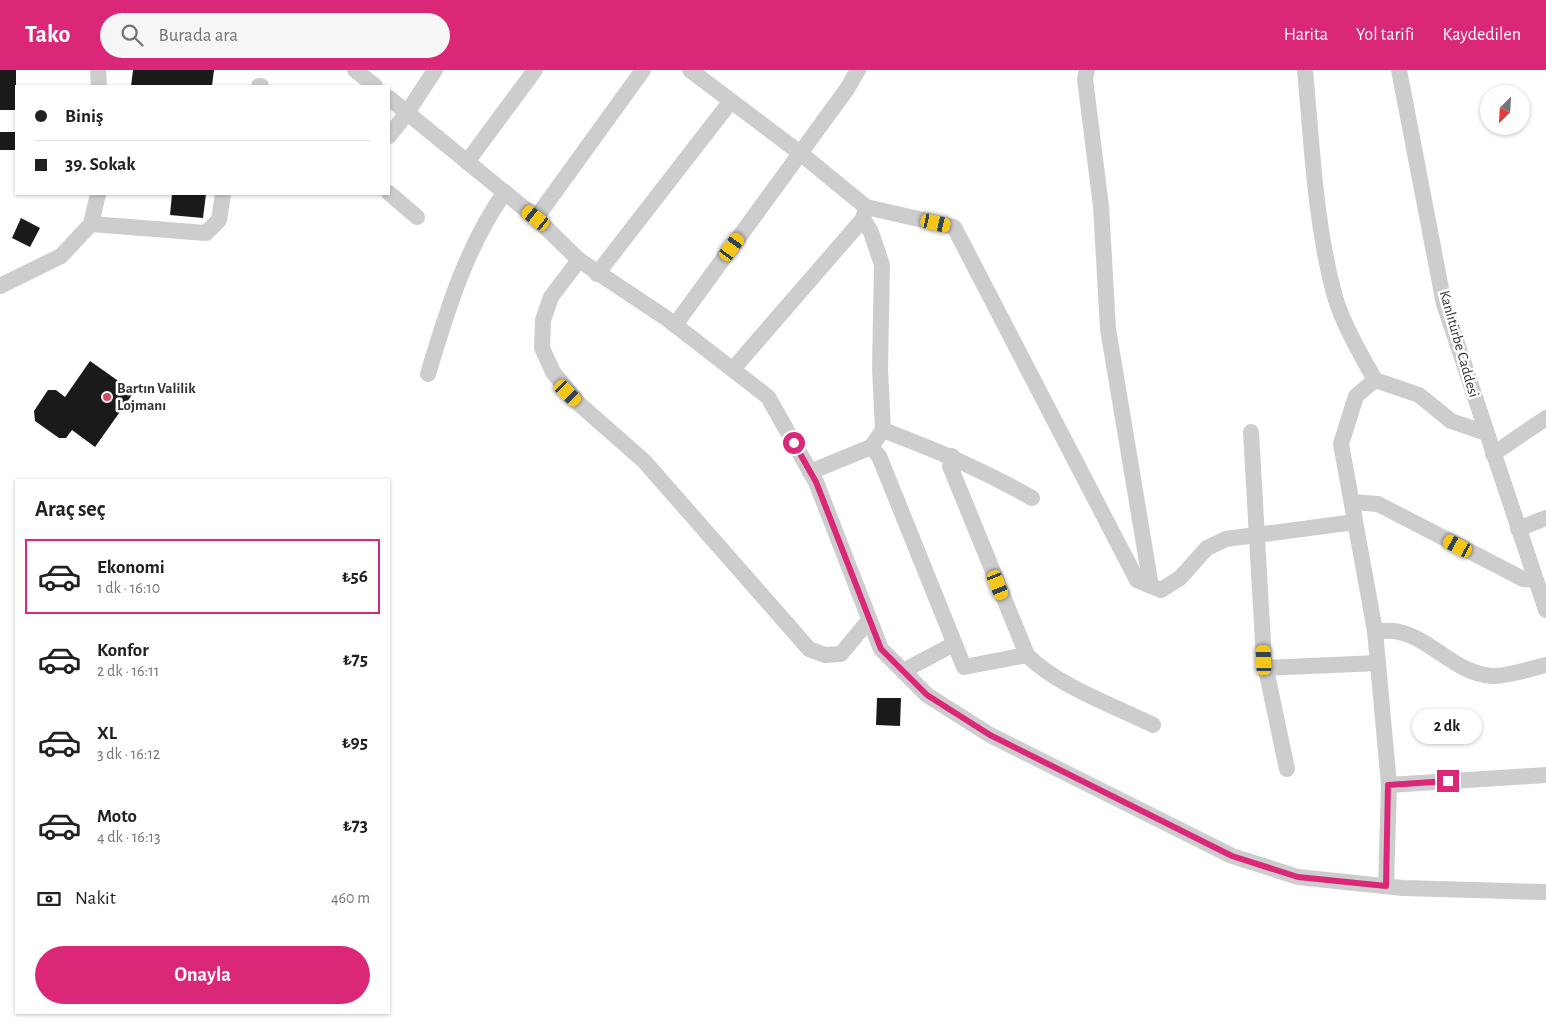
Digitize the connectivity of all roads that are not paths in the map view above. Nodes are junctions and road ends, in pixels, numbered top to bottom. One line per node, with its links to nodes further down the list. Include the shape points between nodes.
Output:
1 (98, 70): 11 (street)
2 (355, 70): 12 (street)
3 (435, 70): 15 (street)
4 (535, 70): 18 (street)
5 (643, 70): 25 (street)
6 (690, 70): 14 (street)
7 (858, 70): 17 (street)
8 (1087, 70): 49 (street, via 1085,80 1102,206 1108,329)
9 (1305, 70): 33 (street, via 1320,220 1335,299)
10 (1399, 70): 37 (street, Kanlıtürbe Caddesi, via 1444,304)
11 (99, 85)
12 (374, 85)
13 (390, 99): 15 (street)
14 (731, 101): 17 (street); 28 (street)
15 (407, 113): 16 (street); 18 (street)
16 (390, 135)
17 (800, 153): 23 (street); 30 (street)
18 (467, 162): 19 (street)
19 (505, 192): 25 (street); 32 (street, via 469,255 450,302)
20 (390, 194): 24 (street)
21 (98, 195): 26 (street)
22 (223, 195): 26 (street, via 219,220 206,233)
23 (864, 213): 31 (street); 35 (street, via 882,265 880,369); 49 (street, via 954,227 1137,580)
24 (417, 217)
25 (536, 218): 27 (street)
26 (91, 224): 29 (street, via 61,256)
27 (579, 260): 28 (street); 51 (street, via 551,297 542,329 542,348 568,393 644,461 809,649 825,655 841,654)
28 (597, 274): 30 (street)
29 (0, 286)
30 (675, 325): 31 (street)
31 (732, 369): 41 (street, via 768,397)
32 (428, 374)
33 (1375, 380): 37 (street, via 1419,395 1451,421); 43 (street, via 1356,396 1341,444)
34 (1546, 418): 39 (street)
35 (883, 430): 38 (street); 40 (street)
36 (1251, 432): 47 (street)
37 (1486, 433): 39 (street, Kanlıtürbe Caddesi)
38 (871, 447): 41 (street); 53 (street, via 879,456)
39 (1493, 454): 46 (street, Kanlıtürbe Caddesi)
40 (952, 456): 42 (street); 54 (street, via 950,466)
41 (810, 472): 51 (street)
42 (1032, 498)
43 (1352, 502): 45 (street); 48 (street, via 1378,504 1523,579)
44 (1546, 518): 46 (street)
45 (1355, 522): 47 (street); 52 (street)
46 (1518, 529): 48 (street, Kanlıtürbe Caddesi)
47 (1259, 535): 49 (street, via 1226,539 1207,548 1180,578 1161,590); 57 (street)
48 (1535, 580): 50 (street, Kanlıtürbe Caddesi)
49 (1151, 586)
50 (1546, 610)
51 (869, 620): 58 (street, via 881,649)
52 (1375, 631): 55 (street); 56 (street, via 1398,631 1416,638 1462,669 1479,674 1494,676)
53 (954, 644): 54 (street, via 964,667); 58 (street)
54 (1027, 655): 59 (street, via 1038,667 1060,680)
55 (1378, 663): 57 (street); 62 (street)
56 (1546, 665)
57 (1266, 668): 60 (street)
58 (903, 671): 63 (street, via 927,695 990,735 1232,856 1298,877)
59 (1153, 725)
60 (1287, 769)
61 (1546, 774): 62 (street)
62 (1388, 785): 63 (street)
63 (1386, 886): 64 (street)
64 (1546, 892)

